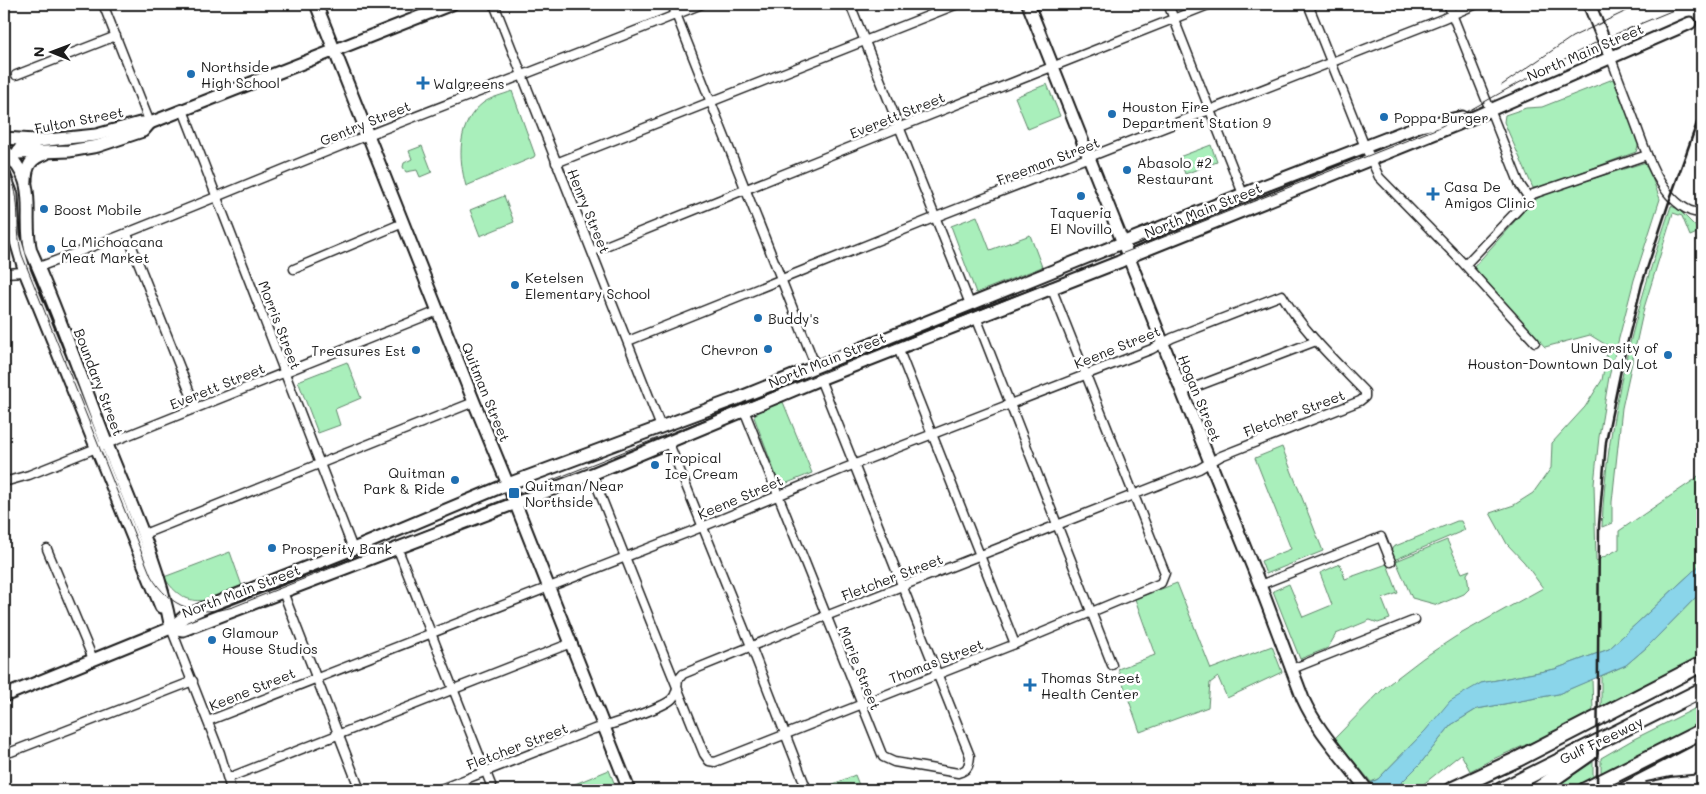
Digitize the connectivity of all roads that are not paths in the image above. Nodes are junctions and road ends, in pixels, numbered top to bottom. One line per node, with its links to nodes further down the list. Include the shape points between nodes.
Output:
1 (103, 4): 20 (street)
2 (316, 4): 22 (main road, Quitman Street)
3 (452, 4): 22 (main road, Fulton Street)
4 (494, 4): 26 (street, Henry Street)
5 (672, 4): 16 (street)
6 (702, 4): 16 (street, Gentry Street)
7 (850, 4): 21 (street)
8 (958, 4): 21 (street)
9 (1028, 4): 25 (main road, Hogan Street)
10 (1168, 4): 18 (street)
11 (1211, 4): 18 (street, Everett Street)
12 (1308, 4): 24 (street)
13 (1448, 4): 17 (street)
14 (1477, 4): 17 (street, Freeman Street)
15 (1589, 4): 23 (main road)
16 (676, 14): 26 (street, Gentry Street); 28 (street)
17 (1452, 14): 24 (street, Freeman Street); 29 (street)
18 (1173, 19): 25 (street, Everett Street); 31 (street)
19 (1690, 23): 23 (main road, North Main Street)
20 (116, 36): 27 (street); 32 (street)
21 (865, 41): 28 (street); 33 (street)
22 (334, 51): 30 (main road, Fulton Street); 34 (main road, Quitman Street)
23 (1611, 58): 29 (main road, North Main Street); 41 (street)
24 (1332, 62): 31 (street, Freeman Street); 38 (street)
25 (1054, 67): 33 (street, Everett Street); 42 (main road, Hogan Street)
26 (522, 74): 34 (street, Gentry Street); 44 (street, Henry Street)
27 (16, 75)
28 (711, 102): 44 (street); 47 (street)
29 (1491, 109): 38 (main road, North Main Street, via 1416,127); 43 (main road, North Main Street); 50 (street)
30 (183, 110): 32 (main road, Fulton Street); 49 (street, Morris Street)
31 (1210, 111): 42 (street, Freeman Street); 48 (street)
32 (150, 123): 37 (main road, Fulton Street, via 143,131)
33 (900, 126): 47 (street, Everett Street); 52 (street)
34 (368, 135): 49 (street, Gentry Street); 53 (main road, Quitman Street)
35 (4, 138): 36 (main road)
36 (38, 141): 37 (main road, Fulton Street); 40 (main road, Fulton Street)
37 (97, 141): 39 (main road, Fulton Street)
38 (1366, 148): 43 (street); 48 (main road, North Main Street)
39 (52, 152): 40 (main road, Fulton Street); 46 (main road, via 32,160)
40 (9, 155): 46 (main road, Boundary Street, via 21,171)
41 (1647, 155): 50 (street); 51 (street, via 1671,196 1691,211)
42 (1090, 158): 52 (street, Freeman Street); 55 (main road, Hogan Street)
43 (1371, 160): 57 (main road, North Main Street); 58 (street, via 1379,177)
44 (556, 163): 56 (street, Henry Street)
45 (4, 174): 61 (main road, Boundary Street, via 12,195 14,234)
46 (26, 185): 59 (main road, Boundary Street, via 29,242)
47 (746, 190): 56 (street, Everett Street); 63 (street)
48 (1243, 194): 55 (main road, North Main Street)
49 (217, 196): 54 (street, Gentry Street); 74 (street, Morris Street)
50 (1528, 198): 58 (street)
51 (1702, 212)
52 (936, 217): 63 (street, Freeman Street); 65 (street)
53 (403, 223): 60 (street); 66 (main road, Quitman Street)
54 (127, 234): 59 (street, Gentry Street); 80 (street)
55 (1123, 243): 57 (main road, Hogan Street); 65 (main road, North Main Street)
56 (593, 251): 68 (street, Henry Street)
57 (1129, 258): 64 (main road, North Main Street); 71 (main road, Hogan Street)
58 (1465, 265): 70 (street)
59 (39, 267): 85 (main road, Boundary Street)
60 (294, 268)
61 (25, 272): 62 (street); 86 (main road, Boundary Street)
62 (4, 273)
63 (781, 279): 68 (street, Freeman Street); 73 (street)
64 (1051, 288): 67 (main road, North Main Street); 75 (street)
65 (970, 304): 73 (main road, North Main Street)
66 (438, 311): 74 (street, Everett Street); 78 (main road, Quitman Street)
67 (976, 317): 72 (main road, North Main Street); 79 (street)
68 (628, 341): 82 (street, Henry Street)
69 (1316, 341): 71 (street, Keene Street, via 1282,295); 77 (street); 87 (street, Fletcher Street, via 1365,392 1360,401)
70 (1535, 342)
71 (1162, 343): 75 (street, Keene Street); 77 (main road, Hogan Street)
72 (898, 348): 76 (main road, North Main Street); 83 (street)
73 (816, 367): 82 (main road, North Main Street)
74 (285, 372): 80 (street, Everett Street); 88 (street, Morris Street)
75 (1086, 373): 79 (street, Keene Street); 94 (street)
76 (820, 379): 81 (main road, North Main Street); 89 (street)
77 (1182, 392): 87 (main road, Hogan Street)
78 (474, 402): 88 (street); 92 (main road, Quitman Street)
79 (1010, 404): 83 (street, Keene Street); 96 (street)
80 (196, 408): 85 (street, Everett Street)
81 (744, 410): 84 (main road, North Main Street); 93 (street, Marie Street)
82 (662, 427): 92 (main road, North Main Street)
83 (931, 434): 89 (street, Keene Street); 102 (street)
84 (668, 442): 90 (main road, North Main Street); 97 (street)
85 (107, 444): 86 (street, Everett Street); 98 (main road, Boundary Street)
86 (95, 448): 91 (street, Everett Street); 112 (main road, Boundary Street)
87 (1210, 462): 94 (street, Fletcher Street); 105 (main road, Hogan Street)
88 (319, 464): 98 (street); 101 (street, Morris Street)
89 (855, 464): 93 (street, Keene Street); 106 (street)
90 (592, 474): 95 (main road, North Main Street); 103 (street)
91 (4, 482)
92 (508, 484): 95 (main road, Quitman Street); 101 (main road, North Main Street)
93 (778, 495): 97 (street, Keene Street); 110 (street, Marie Street)
94 (1134, 495): 96 (street, Fletcher Street); 109 (street, Thomas Street, via 1164,569 1163,580)
95 (515, 503): 99 (main road, North Main Street); 107 (main road, Quitman Street)
96 (1058, 525): 102 (street, Fletcher Street); 109 (street)
97 (702, 527): 103 (street, Keene Street); 116 (street)
98 (144, 534): 112 (main road, Boundary Street, via 168,607)
99 (397, 547): 108 (main road, North Main Street); 113 (street)
100 (47, 549): 117 (street)
101 (353, 549): 112 (main road, North Main Street, via 184,617)
102 (980, 556): 106 (street, Fletcher Street); 115 (street)
103 (626, 557): 107 (street, Keene Street); 124 (street)
104 (1392, 562): 105 (street, via 1381,537)
105 (1260, 585): 120 (main road, Hogan Street)
106 (904, 586): 110 (street, Fletcher Street); 121 (street)
107 (549, 587): 113 (street, Keene Street); 114 (main road, Quitman Street)
108 (284, 592): 112 (main road, North Main Street, via 183,630); 122 (street)
109 (1092, 613): 115 (street, Thomas Street); 119 (street)
110 (826, 616): 116 (street, Fletcher Street); 128 (street, Marie Street)
111 (1415, 620): 120 (street)
112 (171, 628): 117 (main road, North Main Street); 123 (street, Boundary Street)
113 (432, 632): 122 (street, Keene Street); 125 (street)
114 (571, 643): 125 (street); 130 (main road, Quitman Street)
115 (1015, 644): 121 (street, Thomas Street)
116 (751, 646): 124 (street, Fletcher Street, via 683,674); 133 (street)
117 (93, 659): 127 (main road, North Main Street)
118 (1702, 664): 148 (highway)
119 (1112, 665)
120 (1292, 669): 147 (main road, Hogan Street, via 1303,699 1325,738)
121 (938, 673): 128 (street, Thomas Street); 128 (street, Marie Street, via 970,756 965,771 958,773 883,757)
122 (317, 677): 129 (street, Keene Street); 134 (street)
123 (193, 681): 129 (street, Boundary Street); 136 (street)
124 (677, 688): 130 (street, Fletcher Street, via 670,700); 133 (street, Thomas Street, via 709,760 715,762)
125 (452, 689): 134 (street); 138 (street)
126 (1699, 692): 131 (highway, Gulf Freeway)
127 (4, 696)
128 (861, 704): 133 (street, Thomas Street)
129 (208, 720): 139 (street, Boundary Street)
130 (603, 727): 138 (street, Fletcher Street); 145 (main road, Quitman Street)
131 (1628, 728): 149 (highway, Gulf Freeway); 150 (highway)
132 (1702, 731): 151 (highway)
133 (785, 734): 146 (street)
134 (338, 736): 139 (street); 142 (street)
135 (1702, 750): 152 (highway)
136 (11, 752)
137 (1702, 764): 153 (highway)
138 (486, 771): 143 (street, Fletcher Street); 144 (street)
139 (228, 778): 141 (street, Boundary Street)
140 (1702, 782): 153 (highway, bridge)
141 (232, 790)
142 (360, 790)
143 (438, 790)
144 (494, 790)
145 (630, 790)
146 (807, 790)
147 (1367, 790)
148 (1451, 790)
149 (1501, 790)
150 (1537, 790)
151 (1585, 790)
152 (1625, 790)
153 (1647, 790)

